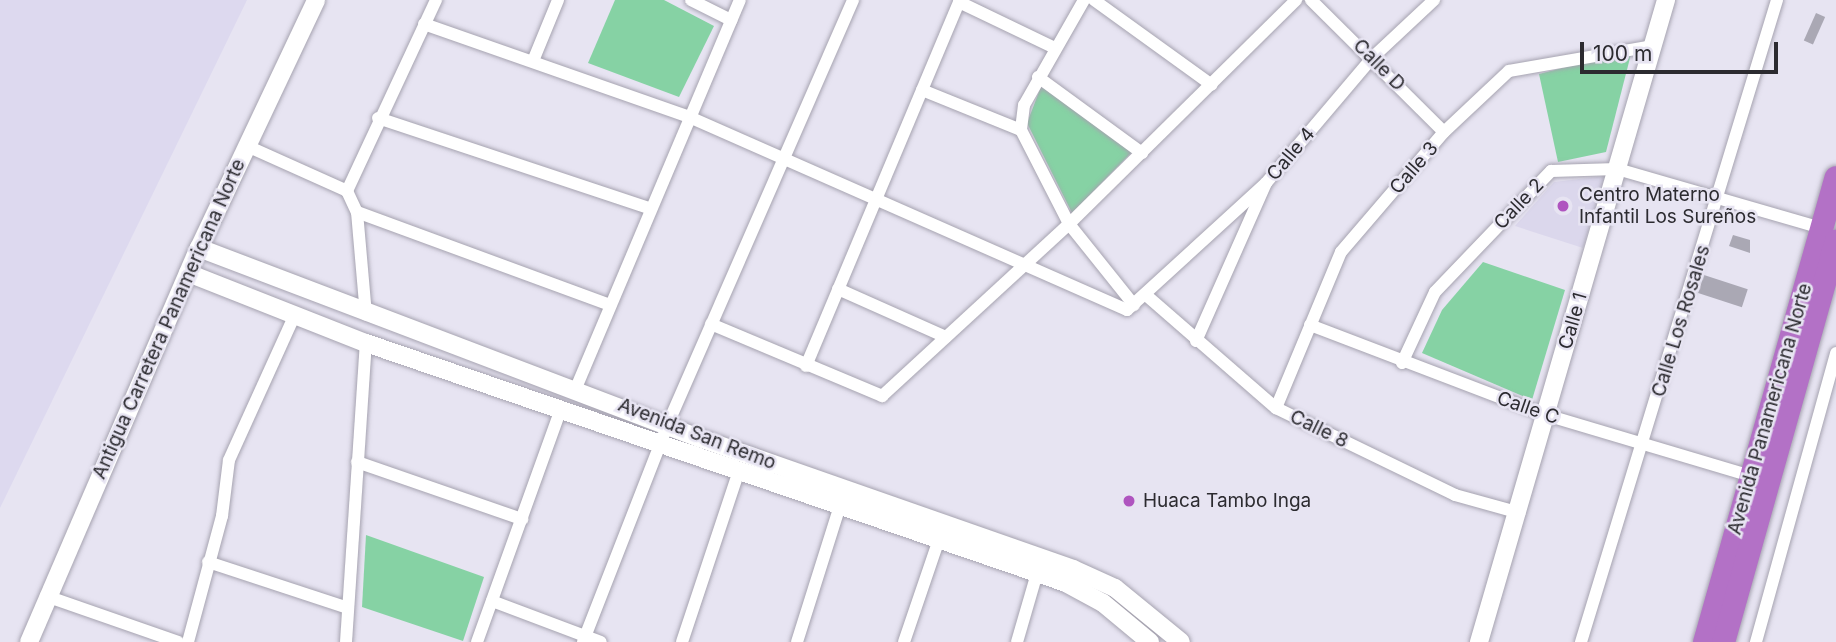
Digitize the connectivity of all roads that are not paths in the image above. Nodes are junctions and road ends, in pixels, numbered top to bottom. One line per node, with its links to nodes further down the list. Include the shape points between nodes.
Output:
1 (316, 0): 27 (main road, Antigua Carretera Panamericana Norte)
2 (436, 0): 15 (street)
3 (558, 0): 19 (street)
4 (691, 0): 14 (street)
5 (740, 0): 14 (street)
6 (853, 0): 29 (street)
7 (1085, 0): 17 (street); 21 (street)
8 (1296, 0): 21 (street)
9 (1311, 0): 18 (street, Calle D)
10 (1434, 0): 18 (street, Calle 4)
11 (1666, 0): 16 (main road, Calle 1)
12 (1777, 0): 34 (street, Calle Los Rosales)
13 (960, 1): 17 (street); 22 (street)
14 (731, 20): 23 (street)
15 (424, 24): 19 (street); 24 (street)
16 (1652, 46): 26 (street, Calle 3, via 1509,71); 30 (main road, Calle 1)
17 (1055, 48): 20 (street)
18 (1373, 58): 26 (street, Calle D); 32 (street, Calle 4)
19 (533, 61): 23 (street)
20 (1038, 77): 25 (street, via 1024,105); 28 (street)
21 (1212, 85): 28 (street)
22 (922, 90): 25 (street); 35 (street)
23 (687, 117): 29 (street); 36 (street)
24 (378, 118): 33 (street); 36 (street)
25 (1021, 130): 38 (street)
26 (1444, 132): 50 (street, Calle 3, via 1341,253)
27 (247, 146): 33 (street); 40 (main road, Antigua Carretera Panamericana Norte)
28 (1142, 153): 38 (street)
29 (782, 156): 35 (street); 49 (street)
30 (1617, 169): 34 (street, Calle 2); 55 (street, Calle 2, via 1551,171 1435,292); 60 (main road, Calle 1)
31 (1836, 177): 39 (highway, Avenida Panamericana Norte)
32 (1266, 183): 44 (street); 52 (street, Calle 4)
33 (347, 191): 37 (street)
34 (1717, 198): 39 (street, Calle 2); 63 (street, Calle Los Rosales)
35 (876, 199): 41 (street); 43 (street)
36 (649, 208): 45 (street)
37 (357, 212): 45 (street); 47 (street)
38 (1069, 224): 41 (street); 46 (street)
39 (1829, 234): 66 (highway, Avenida Panamericana Norte); 93 (highway, Avenida Panamericana Norte)
40 (199, 248): 42 (main road, Antigua Carretera Panamericana Norte); 47 (main road, Avenida San Remo)
41 (1026, 265): 46 (street, via 1127,310); 51 (street)
42 (188, 273): 48 (main road, Avenida San Remo); 73 (main road, Antigua Carretera Panamericana Norte)
43 (838, 289): 51 (street); 56 (street)
44 (1147, 296): 46 (street); 52 (street, Calle 8)
45 (610, 305): 57 (street)
46 (1134, 305)
47 (366, 315): 57 (main road, Avenida San Remo)
48 (294, 317): 53 (main road, Avenida San Remo); 71 (street, via 229,460 224,507)
49 (711, 324): 56 (street); 61 (street)
50 (1310, 325): 55 (street, Calle C); 58 (street, Calle 3)
51 (946, 337): 56 (street, via 882,396)
52 (1196, 341): 58 (street, Calle 8)
53 (366, 343): 59 (main road, Avenida San Remo); 64 (street)
54 (1836, 353): 94 (street)
55 (1402, 363): 60 (street, Calle C)
56 (806, 366)
57 (576, 388): 61 (main road, Avenida San Remo)
58 (1276, 408): 68 (street, Calle 8, via 1455,495)
59 (561, 409): 62 (main road, Avenida San Remo); 69 (street)
60 (1546, 415): 63 (street, Calle C); 68 (main road, Calle 1)
61 (667, 426): 62 (street); 76 (main road, Avenida San Remo, via 1085,573 1115,588)
62 (659, 445): 65 (main road, Avenida San Remo); 77 (street)
63 (1644, 446): 66 (street, Calle C); 91 (street, Calle Los Rosales)
64 (357, 461): 69 (street); 75 (street)
65 (739, 471): 67 (main road, Avenida San Remo); 85 (street)
66 (1751, 476): 92 (highway, Avenida Panamericana Norte)
67 (840, 506): 70 (main road, Avenida San Remo); 86 (street)
68 (1520, 513): 90 (main road, Calle 1)
69 (522, 519): 74 (street)
70 (939, 539): 72 (main road, Avenida San Remo); 87 (street)
71 (208, 562): 75 (street); 81 (street)
72 (1037, 573): 78 (main road, Avenida San Remo, via 1087,593); 88 (street)
73 (46, 596): 79 (main road, Antigua Carretera Panamericana Norte); 80 (street)
74 (492, 601): 77 (street); 83 (street)
75 (348, 608): 82 (street)
76 (1159, 624): 78 (street); 89 (main road, Avenida San Remo)
77 (584, 639): 84 (street)
78 (1147, 641)
79 (29, 642)
80 (178, 642)
81 (188, 642)
82 (346, 642)
83 (477, 642)
84 (601, 642)
85 (682, 642)
86 (797, 642)
87 (904, 642)
88 (1017, 642)
89 (1181, 642)
90 (1479, 642)
91 (1581, 642)
92 (1704, 642)
93 (1723, 642)
94 (1756, 642)

